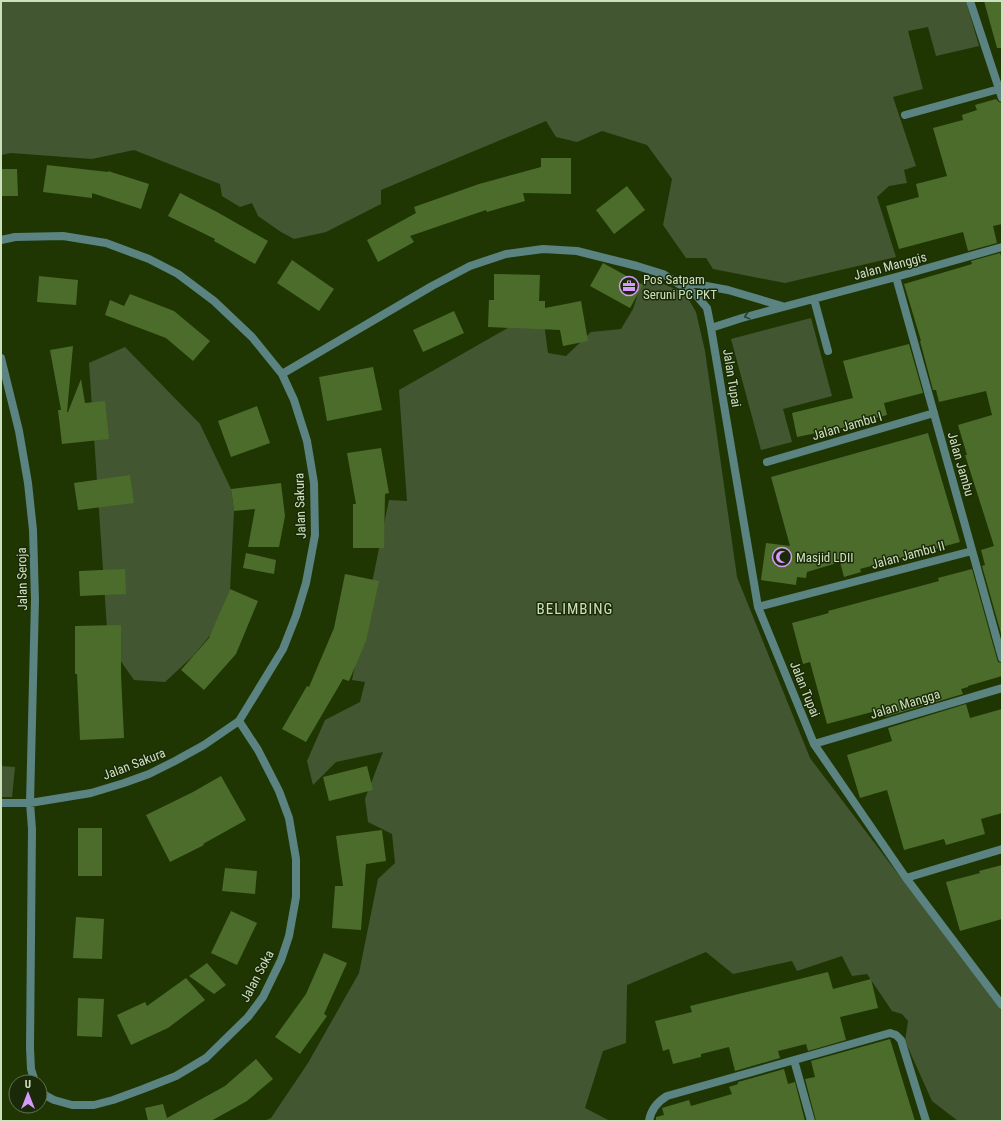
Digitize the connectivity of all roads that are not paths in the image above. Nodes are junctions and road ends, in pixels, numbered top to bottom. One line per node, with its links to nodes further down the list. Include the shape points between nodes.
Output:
1 (970, 1): 2 (street)
2 (999, 89): 3 (street); 4 (street)
3 (1002, 98)
4 (905, 115)
5 (1, 240): 14 (street, Jalan Sakura, via 15,237 63,236 106,243 149,259 178,274 214,301 252,337)
6 (1002, 247): 7 (street, Jalan Manggis)
7 (896, 277): 9 (street, Jalan Manggis); 15 (street, Jalan Jambu)
8 (674, 280): 10 (street, via 728,290); 11 (street, Jalan Tupai, via 696,294 707,308); 14 (street, via 637,266 577,251 543,249 506,254 470,266 432,286)
9 (814, 299): 10 (street, Jalan Manggis); 12 (street)
10 (784, 307): 11 (street, Jalan Manggis, one-way to 11)
11 (711, 328): 18 (street, Jalan Tupai)
12 (828, 351)
13 (1, 358): 24 (street, Jalan Seroja, via 19,431 33,530 35,600)
14 (282, 374): 21 (street, Jalan Sakura, via 294,400 307,441 314,483 316,535 306,583 283,649)
15 (934, 413): 16 (street, Jalan Jambu I); 17 (street, Jalan Jambu)
16 (766, 462)
17 (972, 551): 18 (street, Jalan Jambu II); 19 (street, Jalan Jambu)
18 (758, 607): 22 (street, Jalan Tupai)
19 (1002, 658)
20 (1002, 688): 22 (street, Jalan Mangga)
21 (239, 721): 24 (street, Jalan Sakura, via 204,745 149,774 91,793); 30 (street, Jalan Soka, via 258,750 278,791 289,818 296,859 296,897 290,936 264,997 248,1017 206,1058 176,1076 113,1100 84,1106)
22 (814, 744): 26 (street, Jalan Tupai)
23 (1, 803): 24 (street, Jalan Sakura)
24 (30, 803): 29 (street, via 30,1048)
25 (1002, 849): 26 (street)
26 (906, 878): 27 (street, Jalan Tupai)
27 (1002, 1005)
28 (794, 1060): 31 (street, via 667,1096 652,1109); 32 (street); 33 (street, via 890,1033 896,1035 900,1040)
29 (33, 1074)
30 (48, 1097)
31 (649, 1121)
32 (811, 1121)
33 (926, 1121)

